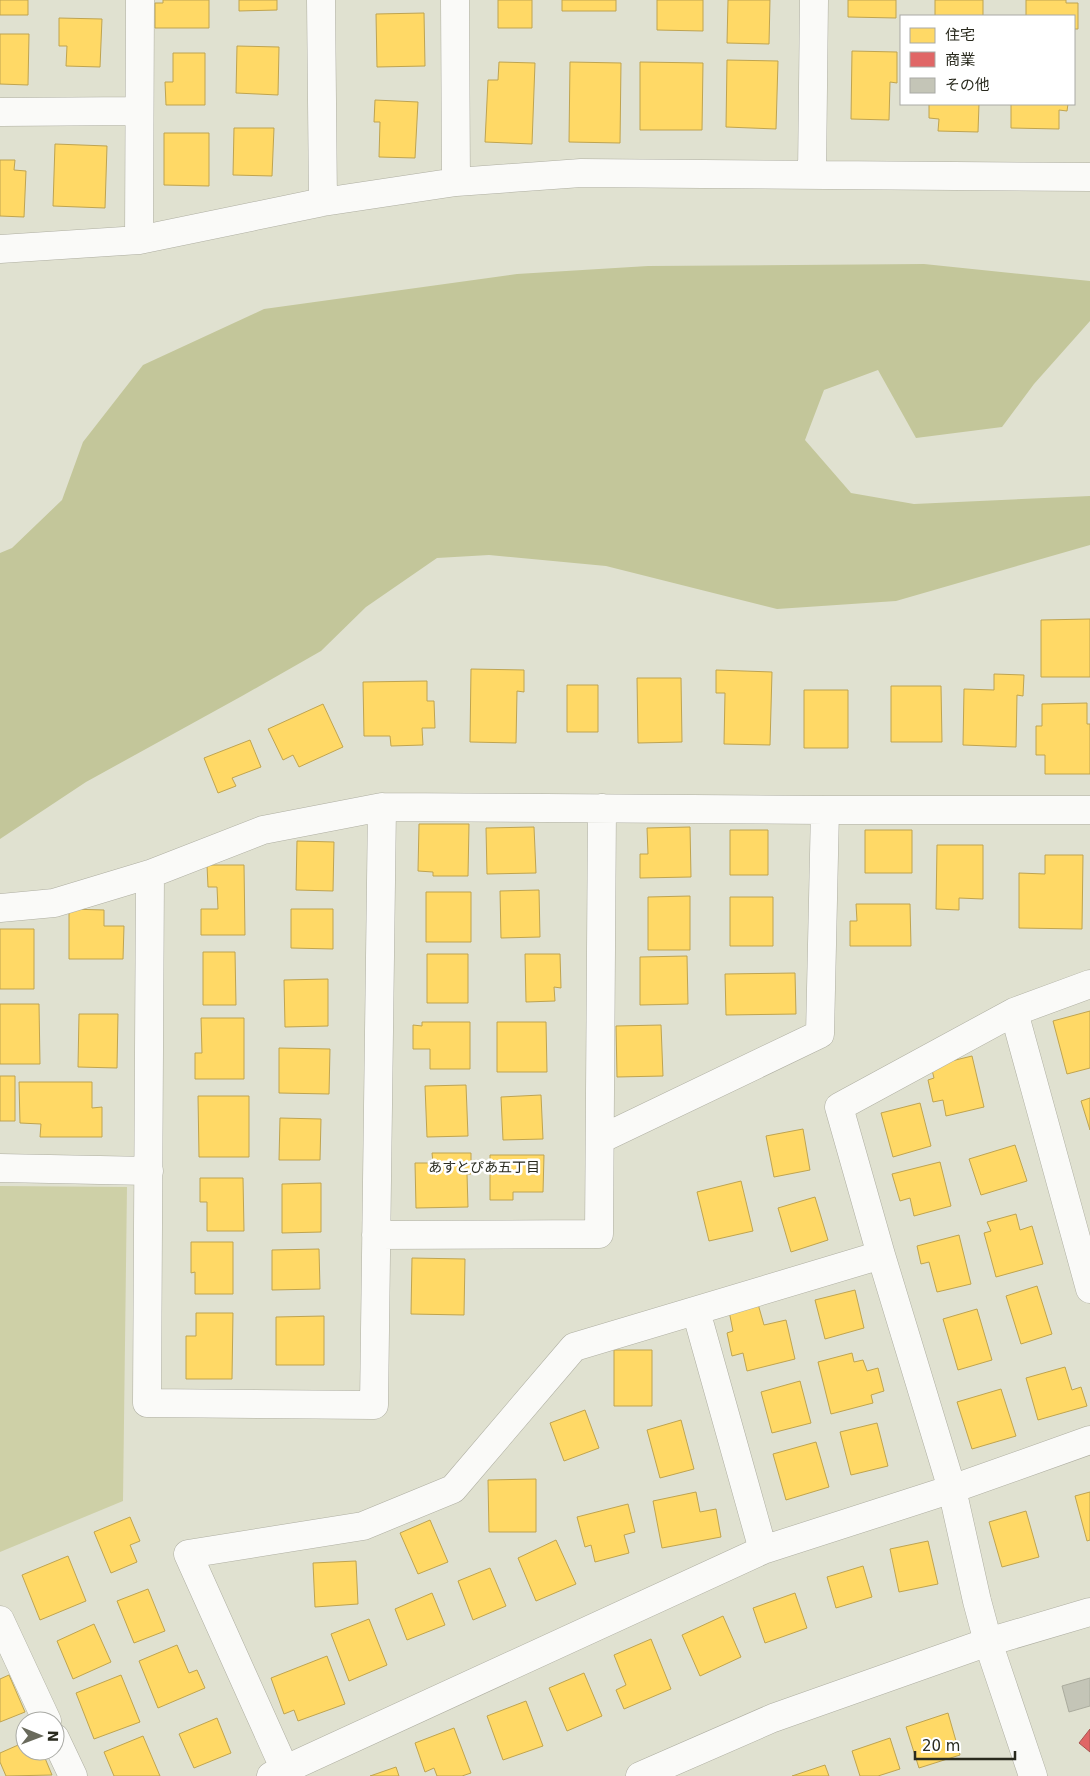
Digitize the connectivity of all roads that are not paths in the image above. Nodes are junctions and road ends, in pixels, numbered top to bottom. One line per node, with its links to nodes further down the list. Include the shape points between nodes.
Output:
1 (140, 0): 5 (street)
2 (320, 0): 10 (street)
3 (455, 0): 9 (street)
4 (814, 0): 7 (street)
5 (139, 111): 6 (street); 11 (street)
6 (0, 112)
7 (812, 174): 8 (street); 9 (street, via 581,173)
8 (1090, 177)
9 (456, 182): 10 (street)
10 (323, 202): 11 (street)
11 (139, 240): 12 (street)
12 (0, 249)
13 (382, 806): 14 (street); 17 (street, via 263,830); 24 (street)
14 (602, 808): 15 (street); 21 (street)
15 (825, 810): 16 (street); 21 (street, via 820,1034)
16 (1090, 810)
17 (150, 874): 18 (street, via 54,902); 23 (street)
18 (0, 908)
19 (1090, 984): 20 (street)
20 (1014, 1012): 25 (street, via 839,1107); 26 (street)
21 (601, 1139): 24 (street, via 599,1234)
22 (0, 1168): 23 (street)
23 (149, 1171): 24 (street, via 147,1404 374,1405)
24 (376, 1235)
25 (881, 1255): 27 (street); 29 (street)
26 (1090, 1288)
27 (696, 1311): 30 (street); 36 (street, via 574,1347 453,1489 363,1526 188,1554)
28 (1090, 1440): 29 (street)
29 (952, 1489): 30 (street); 33 (street)
30 (763, 1550): 36 (street)
31 (1090, 1612): 33 (street)
32 (0, 1620): 34 (street)
33 (988, 1642): 38 (street, via 774,1718); 39 (street)
34 (42, 1711)
35 (65, 1759): 37 (street)
36 (278, 1773)
37 (73, 1776)
38 (640, 1776)
39 (1033, 1776)

